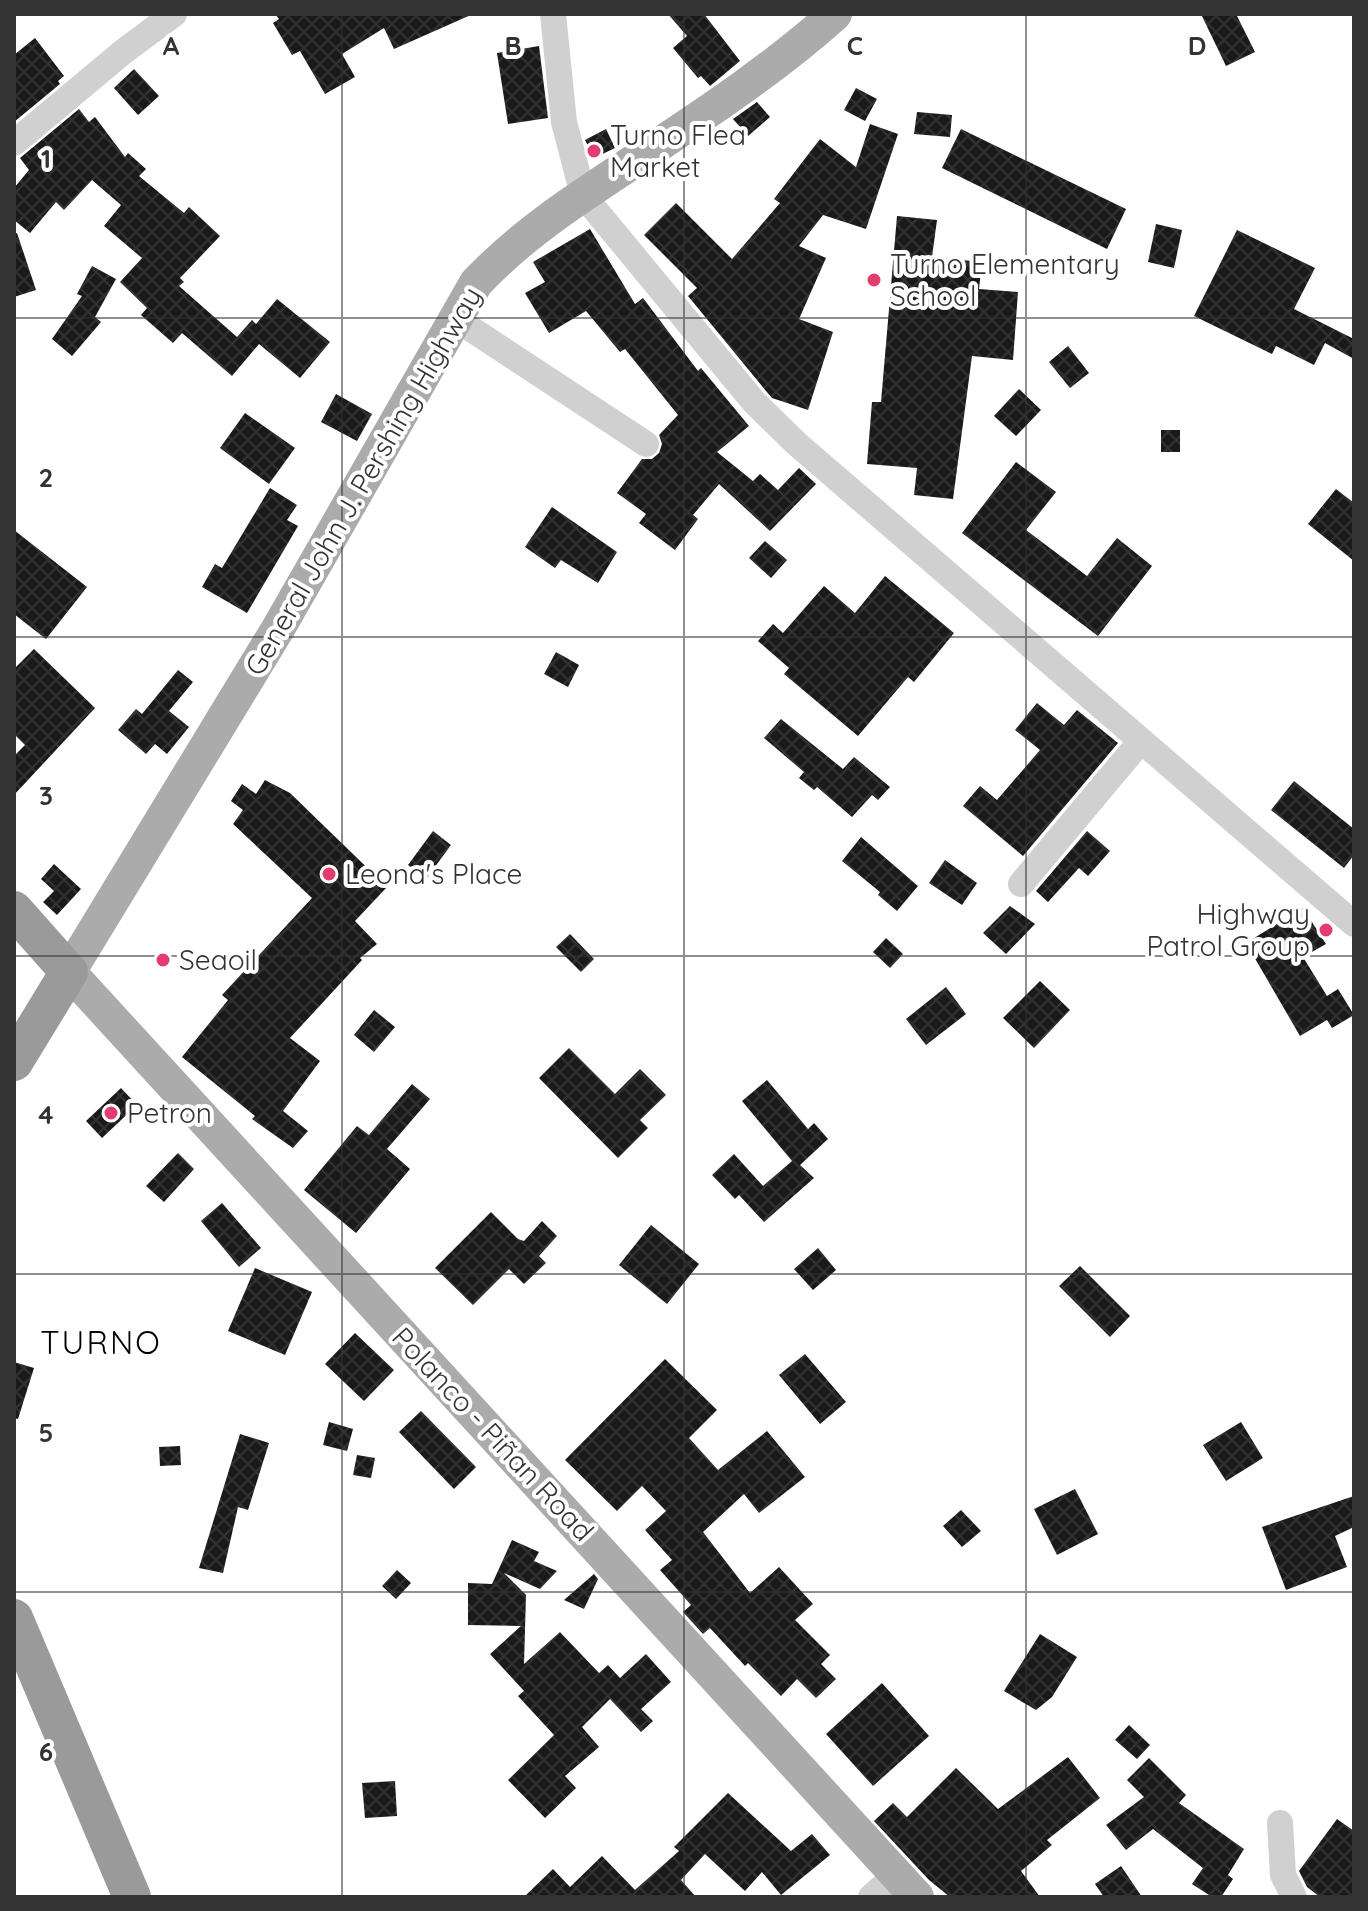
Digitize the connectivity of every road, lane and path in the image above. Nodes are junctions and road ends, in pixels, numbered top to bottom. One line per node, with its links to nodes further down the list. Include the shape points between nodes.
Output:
1 (174, 14): 4 (street)
2 (553, 14): 5 (street, via 564,122)
3 (835, 14): 5 (main road, General John J. Pershing Highway, via 716,107)
4 (14, 143)
5 (583, 195): 6 (main road, General John J. Pershing Highway, via 507,250 476,283); 8 (street, via 754,402)
6 (456, 319): 7 (street); 12 (main road, General John J. Pershing Highway, via 279,627)
7 (646, 444)
8 (1140, 742): 9 (street); 11 (street)
9 (1021, 884)
10 (14, 910): 12 (highway)
11 (1354, 924)
12 (69, 972): 13 (highway, General John J. Pershing Highway); 16 (main road, Polanco - Piñan Road)
13 (14, 1062)
14 (14, 1618): 17 (highway)
15 (1280, 1823): 19 (street, via 1283,1875)
16 (907, 1886): 18 (street)
17 (132, 1897)
18 (871, 1897)
19 (1294, 1897)

